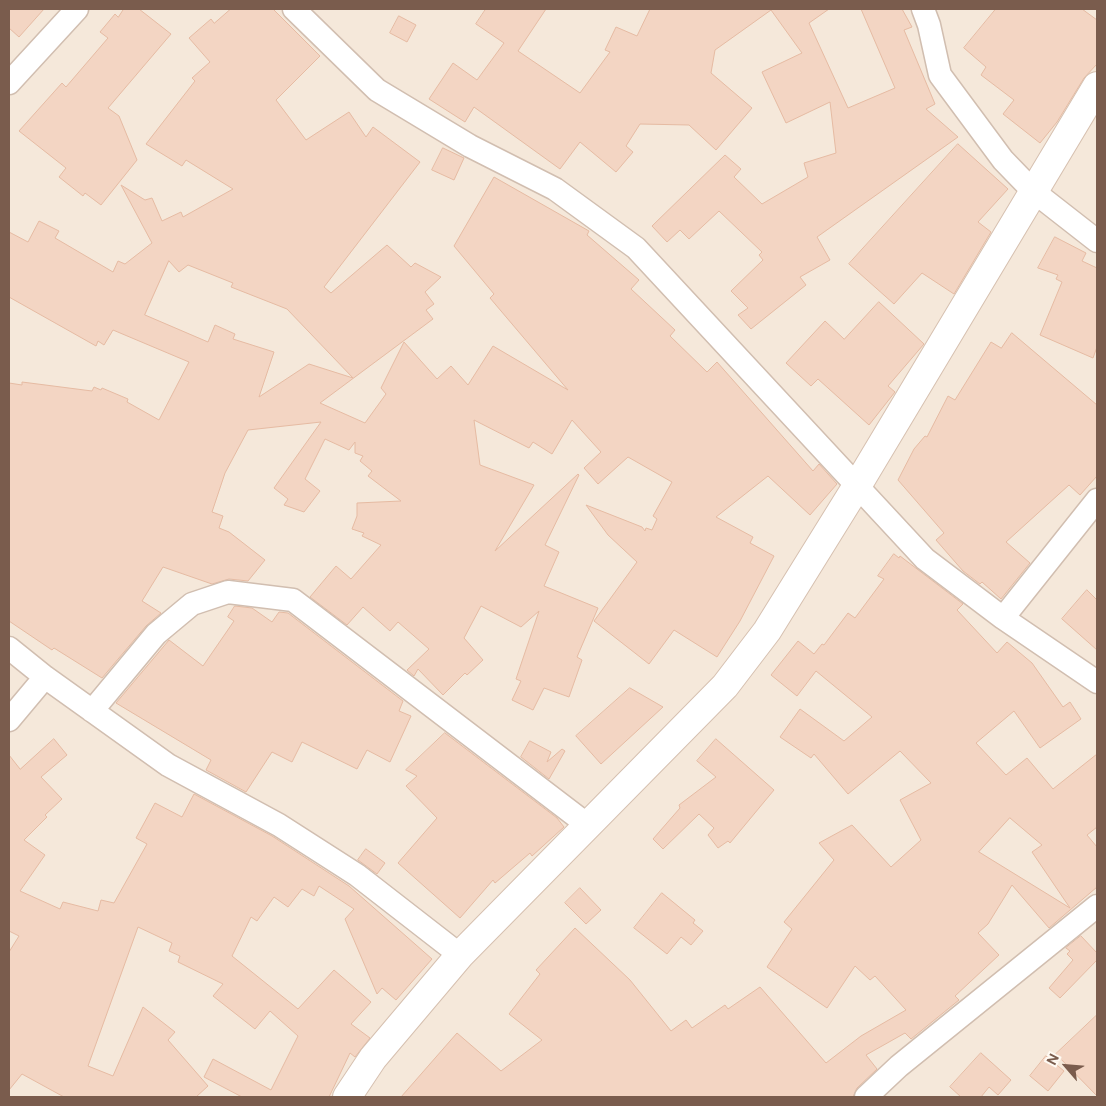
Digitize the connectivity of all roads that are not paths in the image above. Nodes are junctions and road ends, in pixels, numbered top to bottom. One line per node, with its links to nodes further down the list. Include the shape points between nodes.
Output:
1 (77, 9): 4 (street)
2 (294, 9): 8 (street, via 377,90 470,146 555,189 636,248)
3 (923, 9): 6 (street, via 940,75 1003,160)
4 (9, 83)
5 (1097, 86): 6 (street)
6 (1033, 191): 7 (street); 8 (street)
7 (1097, 241)
8 (857, 486): 10 (street, via 925,559); 16 (street, via 767,631 725,686)
9 (1097, 500): 10 (street)
10 (1003, 618): 13 (street)
11 (9, 648): 12 (street)
12 (45, 677): 14 (street); 15 (street)
13 (1097, 682)
14 (92, 711): 16 (street, via 156,634 192,604 228,592 293,600); 18 (street, via 168,765 279,825 357,875)
15 (9, 720)
16 (589, 826): 18 (street)
17 (1097, 906): 20 (street, via 899,1066)
18 (460, 955): 19 (street, via 373,1058)
19 (347, 1097)
20 (866, 1097)

